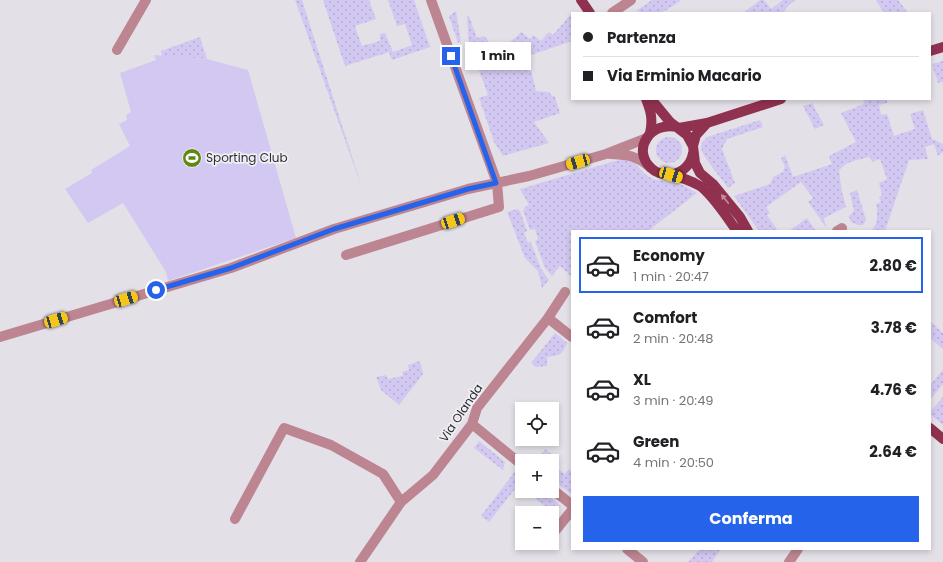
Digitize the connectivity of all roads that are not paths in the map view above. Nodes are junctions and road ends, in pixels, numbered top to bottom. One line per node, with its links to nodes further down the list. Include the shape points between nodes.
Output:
1 (146, 0): 8 (street)
2 (431, 0): 20 (street)
3 (581, 0): 5 (main road)
4 (631, 0): 6 (street)
5 (589, 12)
6 (613, 12)
7 (943, 47): 9 (main road)
8 (117, 50)
9 (931, 51)
10 (646, 100): 15 (main road, via 652,113)
11 (652, 100): 14 (main road)
12 (778, 100): 13 (main road)
13 (707, 123): 14 (main road); 16 (main road, via 696,135)
14 (678, 128): 15 (main road, via 663,126); 16 (main road, via 688,135)
15 (649, 135): 17 (street); 18 (main road, via 644,145 644,153)
16 (693, 149): 19 (main road, via 689,164); 22 (main road, one-way to 16, via 713,184 700,173 695,164)
17 (606, 154): 18 (street, via 631,155 641,159); 20 (street)
18 (650, 168): 19 (main road, via 664,175)
19 (671, 175): 21 (main road, via 701,187)
20 (496, 183): 23 (street, via 499,207); 27 (street, via 334,229 231,268)
21 (737, 230)
22 (747, 230)
23 (346, 255)
24 (565, 292): 25 (street, Via Olanda)
25 (548, 318): 26 (street); 28 (street, Via Olanda, via 477,408)
26 (571, 336)
27 (0, 337)
28 (472, 424): 31 (street); 33 (street, Via Olanda, via 433,474)
29 (931, 429): 30 (main road)
30 (943, 439)
31 (515, 459)
32 (559, 495): 34 (street)
33 (401, 502): 36 (street, via 383,474 331,446 284,428); 40 (street, Via Olanda)
34 (571, 504)
35 (571, 511): 37 (street)
36 (236, 519)
37 (559, 526)
38 (628, 550): 41 (street)
39 (797, 550): 42 (street)
40 (360, 562)
41 (643, 562)
42 (789, 562)

